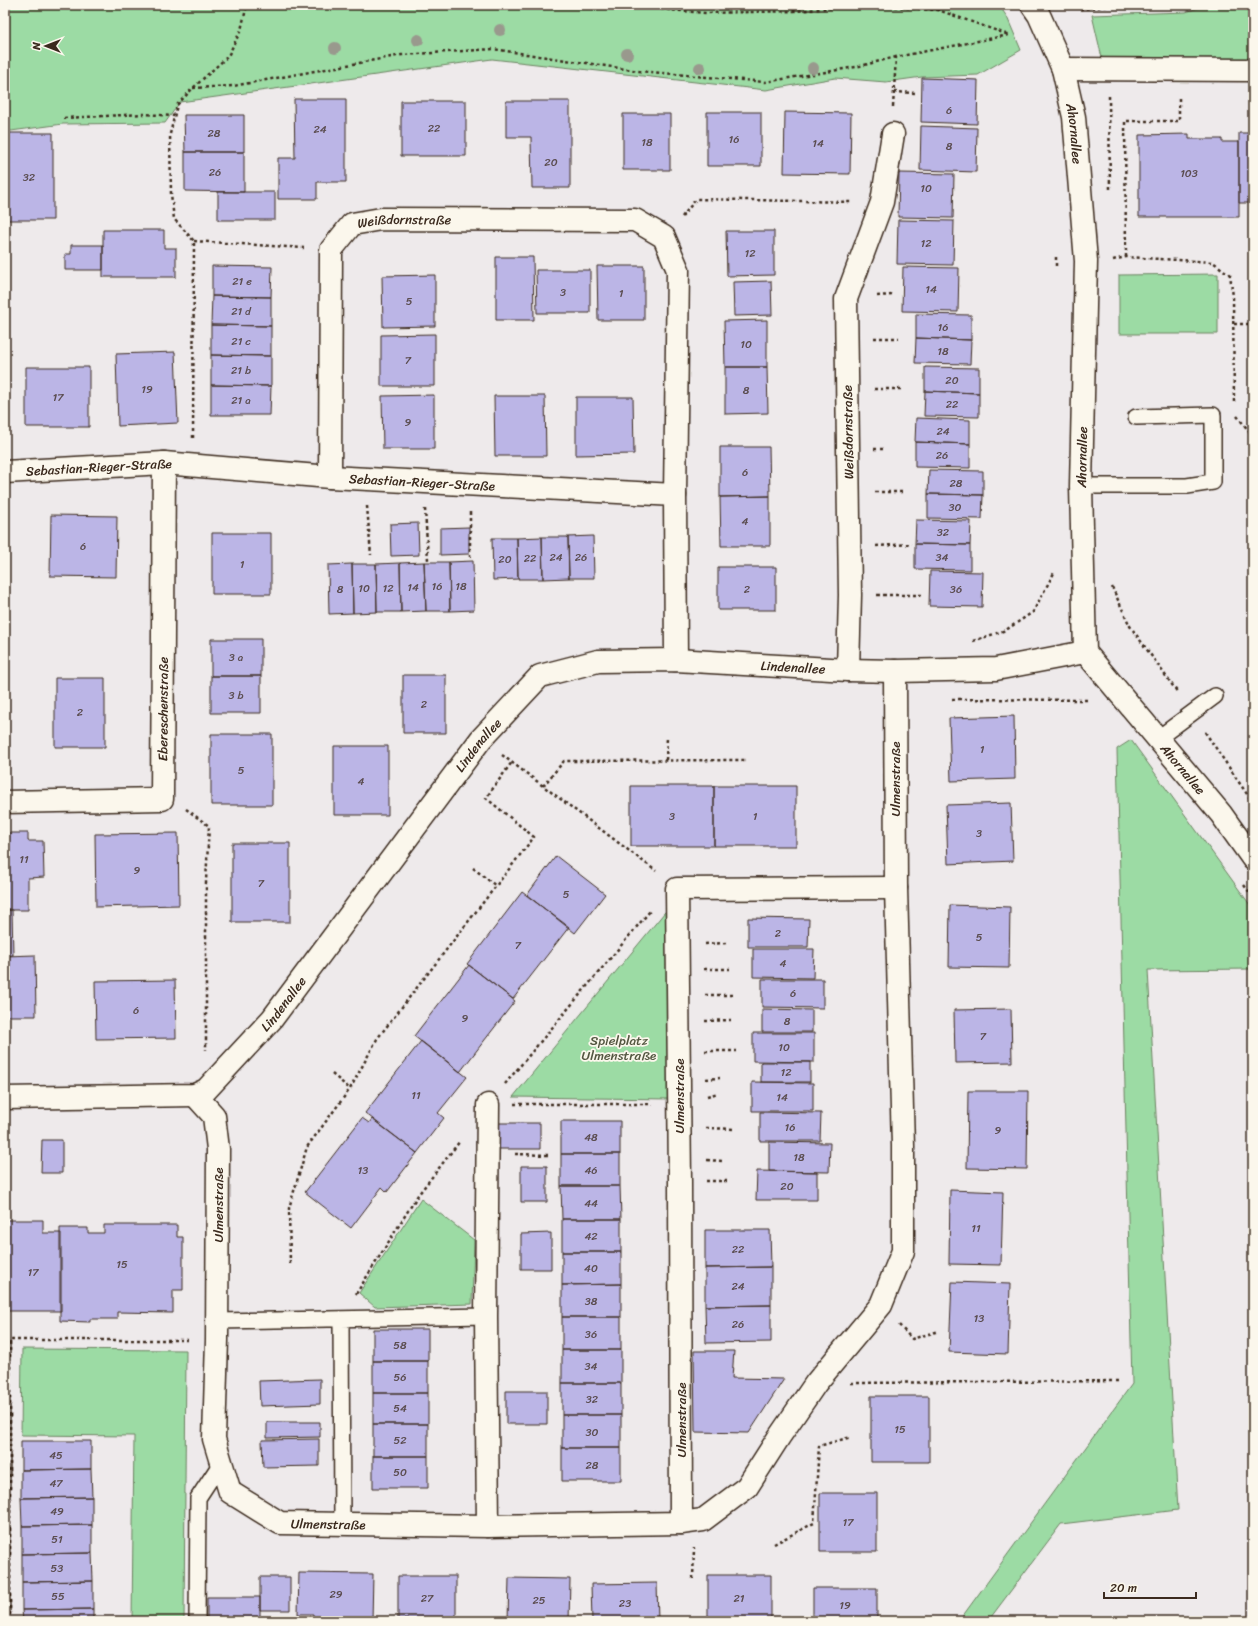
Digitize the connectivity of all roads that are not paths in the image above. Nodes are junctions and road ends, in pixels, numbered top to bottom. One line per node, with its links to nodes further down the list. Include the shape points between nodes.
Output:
1 (1032, 5): 2 (street, Ahornallee)
2 (1064, 69): 3 (street); 9 (street, Ahornallee, via 1074,117 1086,260)
3 (1253, 70)
4 (893, 134): 13 (street, Weißdornstraße, via 882,202 846,299 850,595)
5 (1136, 417): 9 (lane, via 1213,414 1213,482 1187,486)
6 (164, 463): 7 (street, Sebastian-Rieger-Straße); 8 (street, Sebastian-Rieger-Straße); 17 (street, Ebereschenstraße, via 162,799)
7 (5, 472)
8 (330, 477): 10 (street, Sebastian-Rieger-Straße); 10 (street, Weißdornstraße, via 331,250 352,224 381,219 635,220 664,237 678,270)
9 (1081, 486): 11 (street, Ahornallee)
10 (675, 495): 12 (street)
11 (1085, 652): 14 (street, Lindenallee, via 996,669); 16 (street, Ahornallee)
12 (676, 660): 13 (street, Lindenallee); 20 (street, Lindenallee, via 598,661 540,676 481,739 272,1019)
13 (848, 670): 14 (street, Lindenallee)
14 (895, 671): 19 (street, Ulmenstraße)
15 (1215, 696): 16 (lane)
16 (1157, 739): 18 (street, Ahornallee)
17 (5, 802)
18 (1249, 847)
19 (896, 888): 27 (street, Ulmenstraße, via 904,1146 903,1251 881,1305 816,1383 747,1487 704,1520); 27 (street, Ulmenstraße, via 677,889)
20 (201, 1093): 21 (street); 25 (street, Ulmenstraße, via 214,1116 218,1149)
21 (5, 1098)
22 (488, 1104): 23 (street)
23 (486, 1316): 24 (lane); 29 (street)
24 (341, 1319): 25 (lane); 28 (lane)
25 (217, 1331): 26 (street, Ulmenstraße, via 214,1439)
26 (221, 1463): 28 (street, Ulmenstraße, via 230,1492 280,1523); 30 (lane, via 198,1498)
27 (681, 1523): 29 (street, Ulmenstraße)
28 (342, 1524): 29 (street, Ulmenstraße)
29 (488, 1526)
30 (197, 1621)

